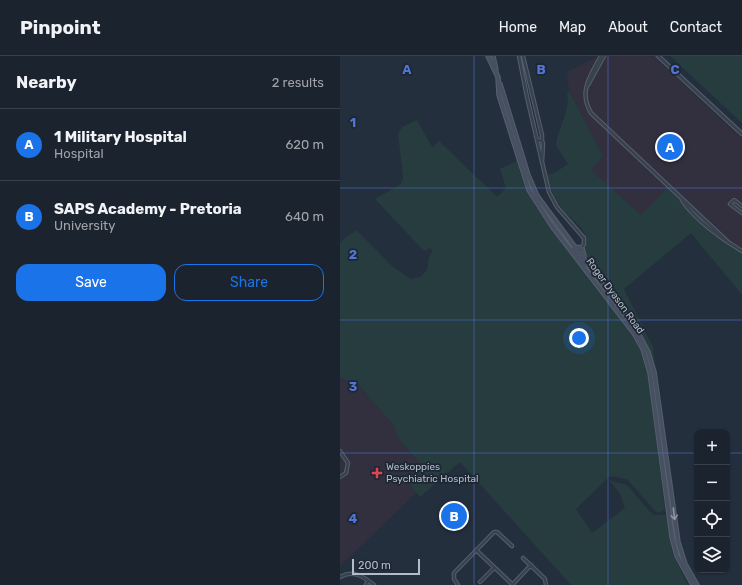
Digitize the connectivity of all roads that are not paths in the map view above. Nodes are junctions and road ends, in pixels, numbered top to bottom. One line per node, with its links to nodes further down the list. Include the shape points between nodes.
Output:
1 (488, 56): 13 (main road, Roger Dyason Road, via 498,77 499,95 526,182)
2 (493, 56): 14 (main road, Roger Dyason Road, via 534,189 542,205)
3 (519, 56): 8 (street)
4 (523, 56): 9 (street)
5 (603, 56): 16 (street, via 587,82 585,95 589,109 681,198 689,209)
6 (658, 56): 7 (street)
7 (742, 134)
8 (537, 140): 9 (street); 10 (street)
9 (542, 141): 10 (street)
10 (541, 164): 15 (street, via 554,202 583,236)
11 (742, 206): 12 (street, via 734,200 730,204)
12 (742, 213)
13 (552, 226): 17 (main road); 19 (main road, Roger Dyason Road)
14 (573, 245): 15 (main road); 17 (main road, Roger Dyason Road)
15 (582, 248): 17 (street); 18 (main road)
16 (742, 251)
17 (578, 252): 18 (main road, Roger Dyason Road); 19 (main road)
18 (584, 259): 20 (main road, Roger Dyason Road, via 643,341 653,365)
19 (610, 301): 20 (main road, Roger Dyason Road, via 634,333 646,356)
20 (658, 415): 36 (main road, Roger Dyason Road, via 672,537 677,556); 37 (main road, Roger Dyason Road, one-way to 37, via 678,546)
21 (340, 451): 22 (street, via 348,463 346,473)
22 (340, 477)
23 (512, 546): 24 (street, via 495,532)
24 (476, 550): 27 (street); 31 (street, via 454,573)
25 (523, 558): 26 (street)
26 (531, 565): 34 (street); 35 (street, via 546,580)
27 (494, 568): 30 (street); 34 (street)
28 (340, 577): 29 (street, via 352,573)
29 (368, 581): 32 (street); 33 (street)
30 (480, 582)
31 (456, 584)
32 (366, 585)
33 (374, 585)
34 (512, 585)
35 (546, 585)
36 (693, 585)
37 (697, 585)

